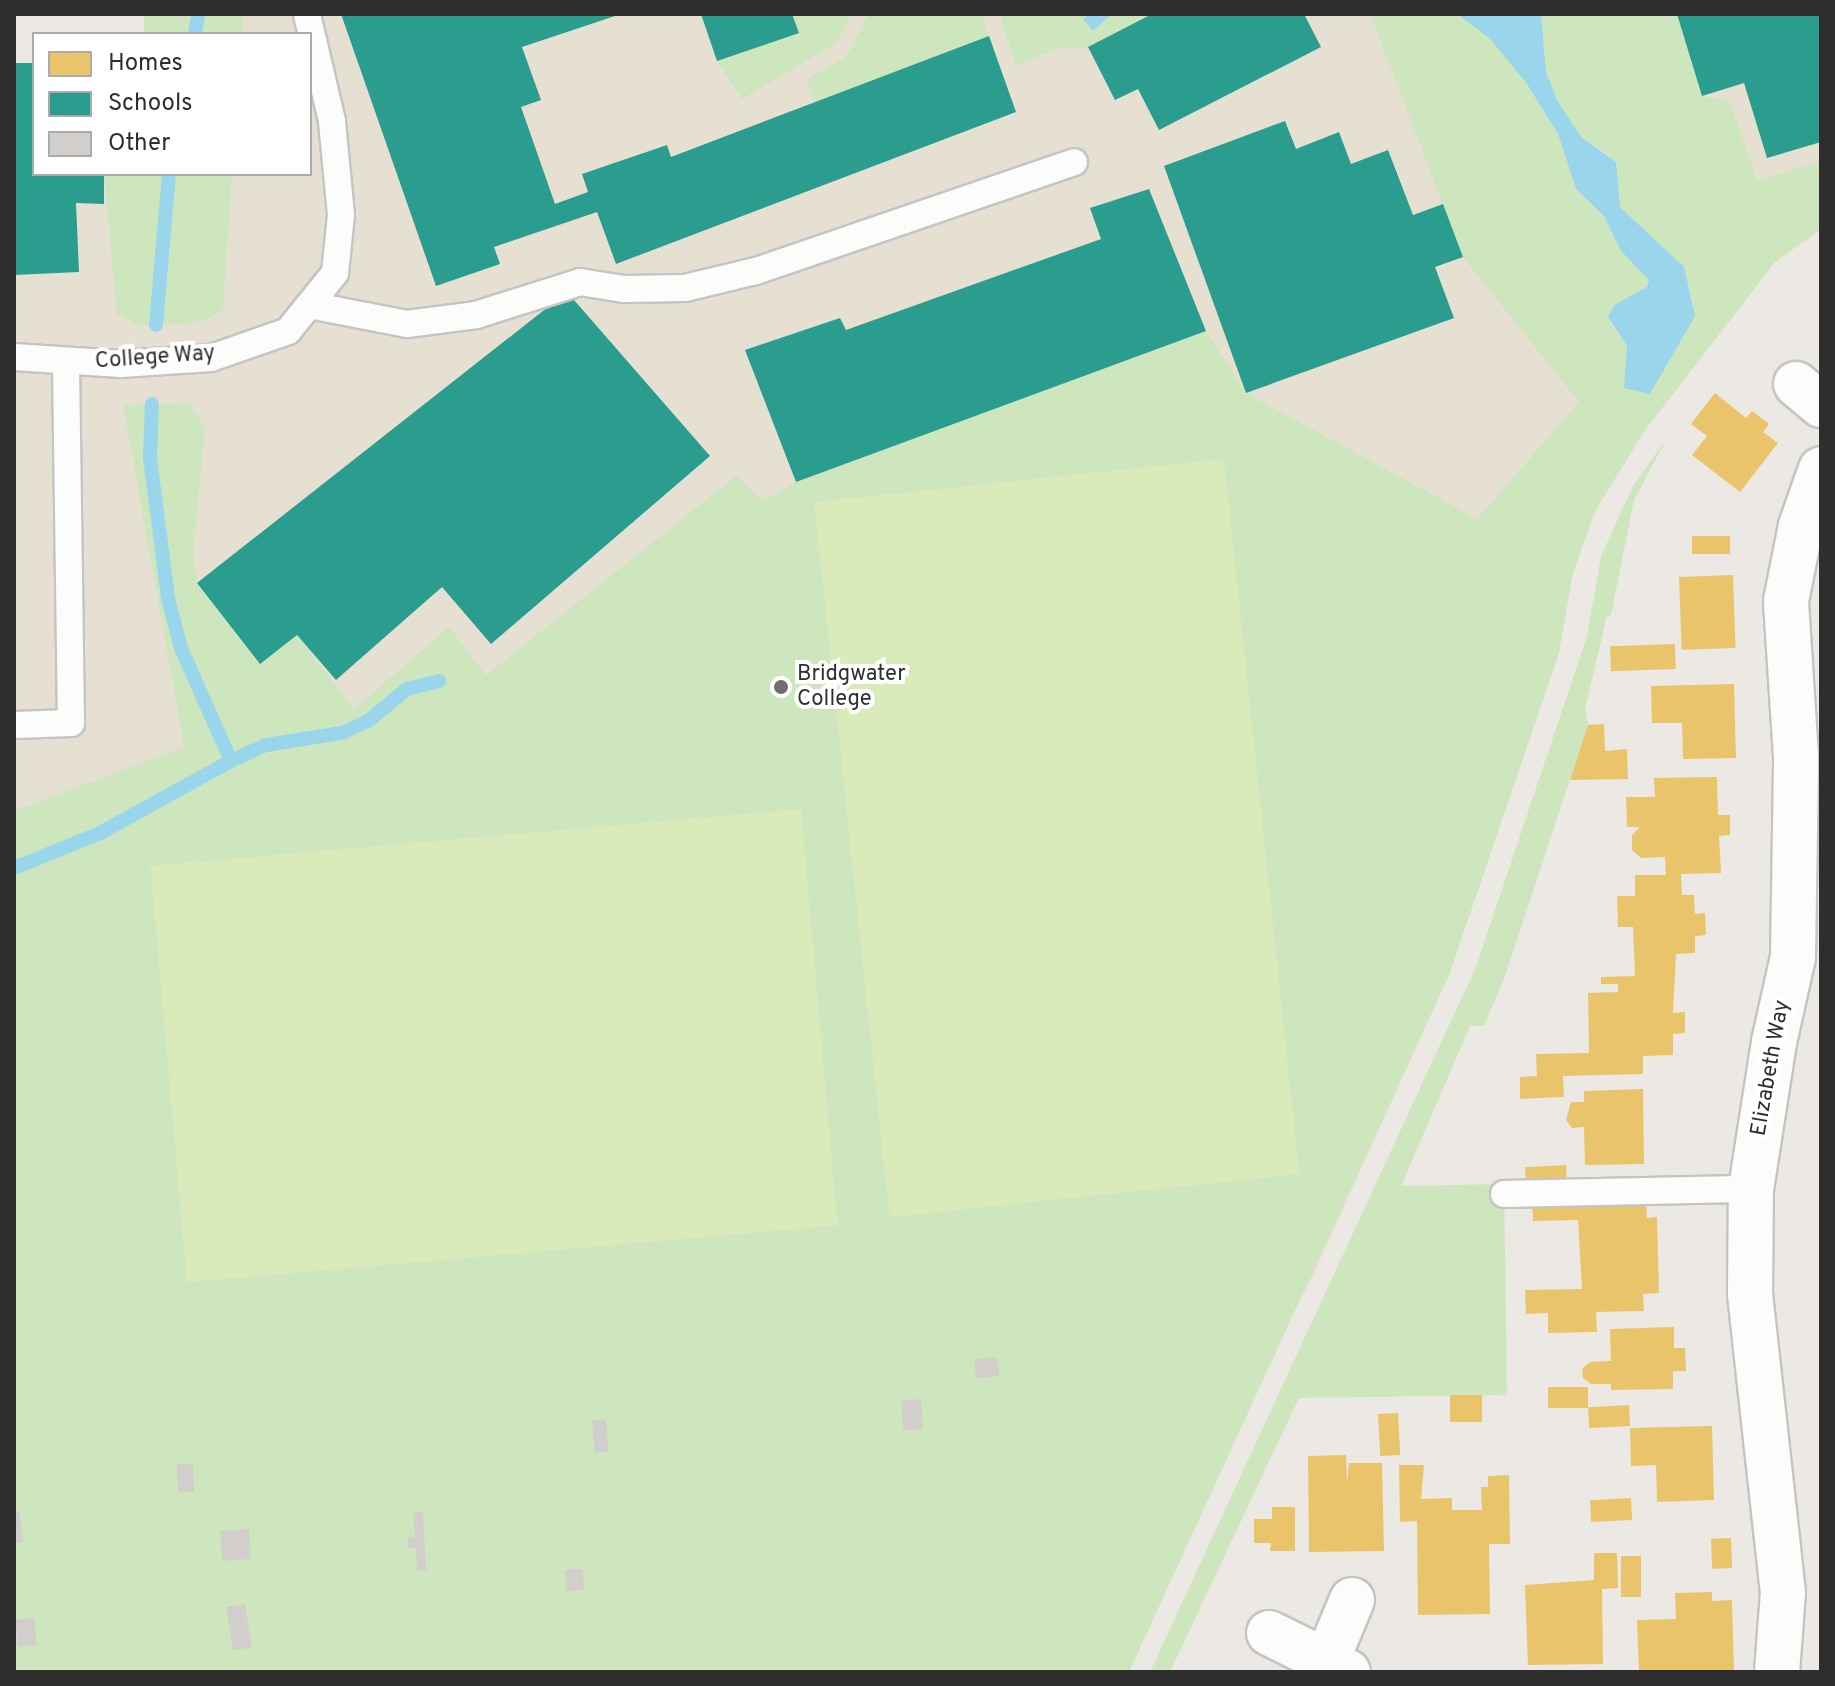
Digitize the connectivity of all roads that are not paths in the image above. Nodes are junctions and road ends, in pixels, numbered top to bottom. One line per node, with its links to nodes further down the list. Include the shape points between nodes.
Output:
1 (312, 35): 3 (lane, College Way, via 332,121 341,215 335,273)
2 (1074, 162): 3 (lane, via 756,271 685,288 624,289 580,282 476,315 407,324)
3 (309, 305): 5 (lane, College Way, via 288,331 211,358)
4 (14, 357): 5 (lane, College Way)
5 (66, 363): 7 (lane, via 71,723)
6 (1821, 469): 8 (street, Elizabeth Way, via 1801,526 1786,601)
7 (14, 725)
8 (1807, 958): 9 (street, Elizabeth Way, via 1774,1042)
9 (1751, 1189): 10 (lane); 14 (street, Elizabeth Way, via 1750,1294 1783,1593)
10 (1504, 1194)
11 (1352, 1600): 13 (street)
12 (1269, 1633): 13 (street)
13 (1338, 1666)
14 (1777, 1672)

